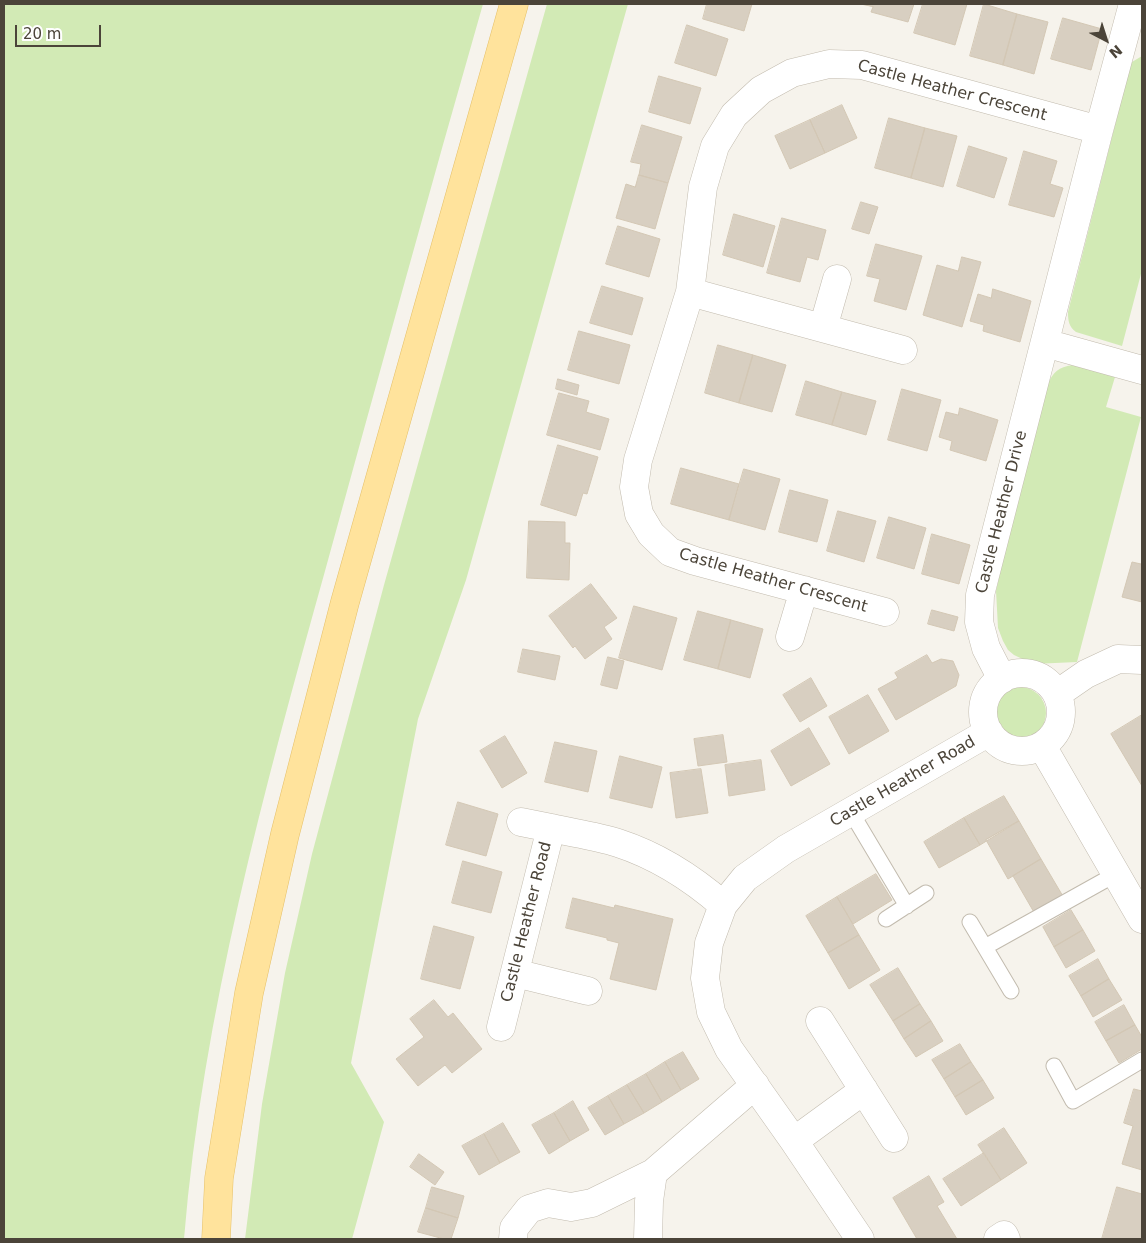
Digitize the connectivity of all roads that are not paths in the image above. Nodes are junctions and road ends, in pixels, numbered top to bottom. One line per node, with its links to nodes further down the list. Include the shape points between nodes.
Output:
1 (514, 4): 42 (main road, via 345,602 285,834 249,993 219,1178)
2 (1133, 4): 3 (street, Castle Heather Drive)
3 (1133, 37): 4 (street, Castle Heather Drive)
4 (1099, 130): 6 (street, Castle Heather Crescent, via 862,65 829,64 792,73 761,90 734,115 715,146 702,187); 8 (street, Castle Heather Drive)
5 (837, 279): 7 (street)
6 (690, 292): 7 (street); 11 (street, Castle Heather Crescent, via 638,460 634,487 639,514 650,534 670,552)
7 (823, 328): 9 (street)
8 (1045, 343): 10 (street); 15 (street, Castle Heather Drive, via 980,595 979,622 986,648)
9 (903, 350)
10 (1142, 370)
11 (804, 590): 12 (street, Castle Heather Crescent); 13 (street)
12 (885, 612)
13 (790, 637)
14 (1142, 660): 16 (street, via 1118,659 1086,674)
15 (1002, 679): 16 (street, via 1013,674 1038,677); 17 (street, via 986,698 985,721)
16 (1057, 694): 18 (street, via 1061,718 1058,728)
17 (989, 732): 18 (street, via 1002,745 1019,751); 19 (street, Castle Heather Road)
18 (1042, 746): 22 (street)
19 (851, 812): 24 (street, Castle Heather Road, via 786,849 745,878); 25 (lane)
20 (521, 822): 21 (street)
21 (550, 828): 24 (street, Castle Heather Road, via 617,842 659,859); 30 (street, Castle Heather Road)
22 (1116, 874): 27 (street); 29 (lane)
23 (926, 894): 25 (lane)
24 (723, 905): 37 (street, Castle Heather Road, via 709,943 705,978 709,1003 729,1049)
25 (907, 906): 26 (lane)
26 (886, 918)
27 (1142, 918)
28 (970, 922): 29 (lane)
29 (985, 947): 32 (lane)
30 (515, 973): 31 (street); 34 (street, Castle Heather Road)
31 (588, 991)
32 (1011, 991)
33 (820, 1021): 38 (street)
34 (501, 1027)
35 (1142, 1060): 36 (lane, via 1073,1101)
36 (1054, 1066)
37 (755, 1085): 40 (street, Castle Heather Road); 41 (street)
38 (864, 1090): 39 (street); 40 (street)
39 (894, 1138)
40 (794, 1141): 45 (street, Castle Heather Road)
41 (652, 1173): 43 (street, via 592,1203 571,1207 548,1203 529,1209 514,1228); 44 (street)
42 (216, 1239)
43 (513, 1239)
44 (648, 1239)
45 (860, 1239)
46 (998, 1239): 47 (street, via 1004,1235)
47 (1006, 1239)

